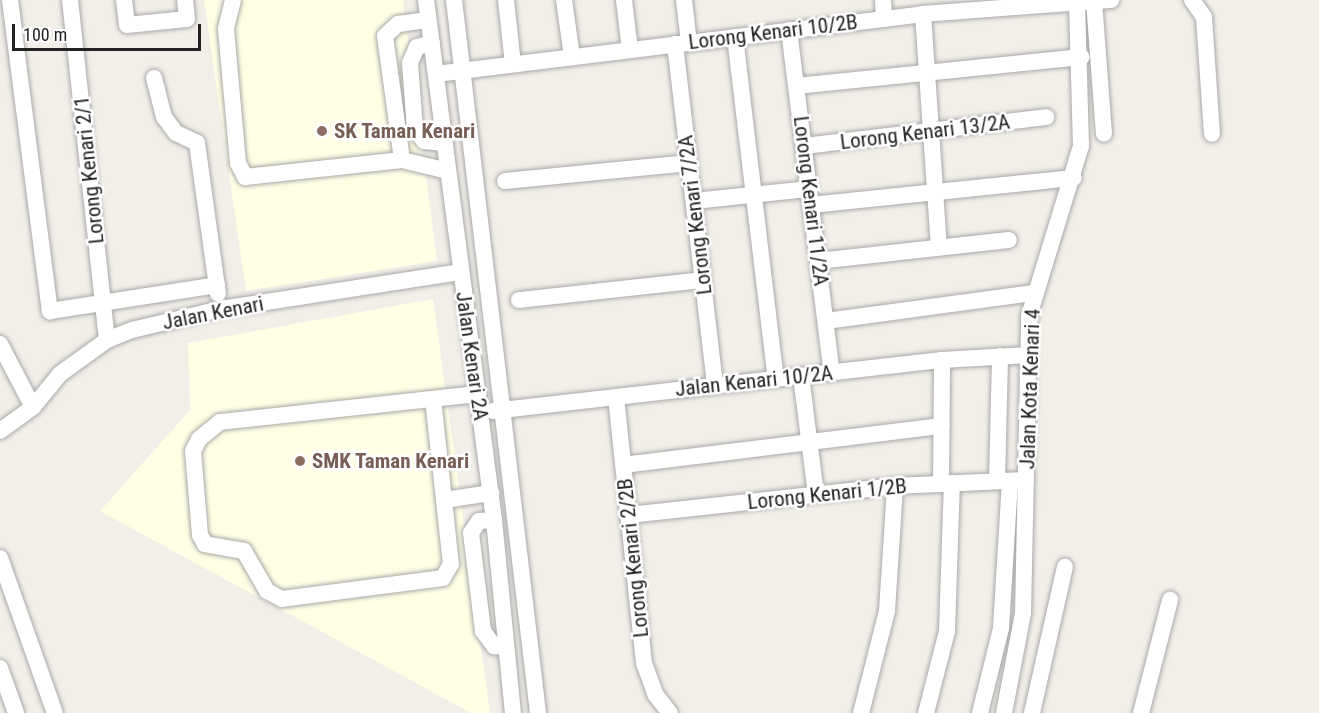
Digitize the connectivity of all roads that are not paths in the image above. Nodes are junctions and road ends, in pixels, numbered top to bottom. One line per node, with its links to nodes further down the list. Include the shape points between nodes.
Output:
1 (10, 0): 57 (street, via 50,311)
2 (70, 0): 57 (street, Lorong Kenari 2/1)
3 (124, 0): 4 (street, via 127,25 187,19)
4 (185, 0)
5 (233, 0): 40 (street, via 226,29 238,163 246,177)
6 (426, 0): 20 (street, Jalan Kenari 2A)
7 (454, 0): 29 (street, Jalan Kenari 2A)
8 (506, 0): 28 (street)
9 (564, 0): 26 (street)
10 (624, 0): 25 (street)
11 (684, 0): 24 (street, Lorong Kenari 7/2A)
12 (883, 0): 19 (street)
13 (1111, 0): 15 (street, Lorong Kenari 10/2B)
14 (1192, 0): 37 (street, via 1204,17)
15 (1083, 1): 16 (street, Lorong Kenari 10/2B); 27 (street, Jalan Kota Kenari 4); 36 (street)
16 (1046, 2): 17 (street, Lorong Kenari 10/2B)
17 (996, 4): 18 (street, Lorong Kenari 10/2B)
18 (934, 9): 19 (street, Lorong Kenari 10/2B); 30 (street)
19 (884, 19): 21 (street, Lorong Kenari 10/2B)
20 (428, 20): 23 (street, Jalan Kenari 2A); 40 (street, via 398,24 386,36)
21 (789, 30): 22 (street, Lorong Kenari 10/2B); 33 (street, Lorong Kenari 11/2A)
22 (735, 37): 24 (street, Lorong Kenari 10/2B); 46 (street)
23 (432, 43): 31 (street, Jalan Kenari 2A); 38 (street, via 417,47 410,63 415,129 424,141)
24 (682, 44): 25 (street, Lorong Kenari 10/2B); 41 (street, Lorong Kenari 7/2A)
25 (630, 50): 26 (street, Lorong Kenari 10/2B)
26 (572, 57): 28 (street, Lorong Kenari 10/2B)
27 (1082, 57): 30 (street); 43 (street, Jalan Kota Kenari 4, via 1081,146)
28 (513, 64): 29 (street, Lorong Kenari 10/2B)
29 (463, 71): 31 (street, Lorong Kenari 10/2B); 73 (street, Jalan Kenari 2A)
30 (927, 73): 33 (street); 35 (street)
31 (436, 74): 38 (street, Jalan Kenari 2A)
32 (154, 78): 54 (street, via 164,117 176,133 197,144)
33 (796, 86): 39 (street, Lorong Kenari 11/2A)
34 (1046, 117): 35 (street, Lorong Kenari 13/2A)
35 (931, 132): 39 (street, Lorong Kenari 13/2A); 45 (street)
36 (1104, 134)
37 (1212, 134)
38 (444, 143): 42 (street, Jalan Kenari 2A)
39 (804, 146): 47 (street, Lorong Kenari 11/2A)
40 (402, 160): 42 (street)
41 (689, 163): 44 (street); 48 (street, Lorong Kenari 7/2A)
42 (448, 171): 52 (street, Jalan Kenari 2A)
43 (1074, 178): 45 (street); 55 (street, Jalan Kota Kenari 4)
44 (505, 182)
45 (936, 192): 47 (street); 50 (street)
46 (755, 195): 47 (street); 48 (street); 67 (street)
47 (810, 197): 51 (street, Lorong Kenari 11/2A)
48 (694, 201): 53 (street, Lorong Kenari 7/2A)
49 (1009, 240): 50 (street)
50 (939, 247): 51 (street)
51 (818, 261): 59 (street, Lorong Kenari 11/2A)
52 (461, 272): 58 (street, Jalan Kenari); 69 (street, Jalan Kenari 2A)
53 (703, 280): 56 (street); 68 (street, Lorong Kenari 7/2A)
54 (217, 285): 57 (street); 58 (street)
55 (1034, 292): 59 (street); 63 (street, Jalan Kota Kenari 4)
56 (519, 300)
57 (103, 303): 60 (street, Lorong Kenari 2/1)
58 (221, 309): 60 (street, Jalan Kenari)
59 (826, 321): 65 (street, Lorong Kenari 11/2A)
60 (107, 340): 72 (street, Jalan Kenari, via 60,374)
61 (0, 344): 72 (street)
62 (1000, 356): 63 (street, Jalan Kenari 10/2A); 64 (street, Jalan Kenari 10/2A); 79 (street)
63 (1029, 356): 79 (street, Jalan Kota Kenari 4)
64 (942, 360): 65 (street, Jalan Kenari 10/2A); 75 (street)
65 (832, 373): 66 (street, Jalan Kenari 10/2A)
66 (801, 376): 67 (street, Jalan Kenari 10/2A); 77 (street)
67 (776, 379): 68 (street, Jalan Kenari 10/2A)
68 (715, 386): 70 (street, Jalan Kenari 10/2A)
69 (478, 394): 71 (street); 74 (street, Jalan Kenari 2A)
70 (616, 397): 73 (street, Jalan Kenari 10/2A); 78 (street, Lorong Kenari 2/2B)
71 (433, 399): 84 (street); 84 (street, via 220,422 199,439 192,465 205,544 244,551 267,591 282,599 443,578 451,564)
72 (33, 408): 76 (street, Jalan Kenari)
73 (503, 410): 74 (street, Jalan Kenari 10/2A); 95 (street, Jalan Kenari 2A)
74 (480, 412): 82 (street, Jalan Kenari 2A)
75 (942, 426): 77 (street); 80 (street)
76 (0, 431)
77 (810, 442): 78 (street); 83 (street)
78 (623, 465): 85 (street, Lorong Kenari 2/2B)
79 (1011, 480): 80 (street, Lorong Kenari 1/2B); 99 (street, via 1001,628); 100 (street, Jalan Kota Kenari 4, via 1023,613)
80 (947, 483): 81 (street, Lorong Kenari 1/2B); 98 (street, via 947,631)
81 (895, 486): 83 (street, Lorong Kenari 1/2B); 97 (street, via 887,612)
82 (491, 493): 84 (street); 86 (street, Jalan Kenari 2A)
83 (816, 494): 85 (street, Lorong Kenari 1/2B)
84 (444, 500)
85 (629, 515): 96 (street, Lorong Kenari 2/2B, via 644,663 655,694)
86 (494, 520): 90 (street, Jalan Kenari 2A); 90 (street, via 479,521 471,533 483,631 495,646)
87 (0, 558): 93 (street)
88 (1065, 567): 101 (street)
89 (1170, 600): 102 (street)
90 (506, 646): 94 (street, Jalan Kenari 2A)
91 (0, 668): 92 (street)
92 (15, 713)
93 (55, 713)
94 (513, 713)
95 (538, 713)
96 (670, 713)
97 (861, 713)
98 (926, 713)
99 (980, 713)
100 (1004, 713)
101 (1032, 713)
102 (1141, 713)

